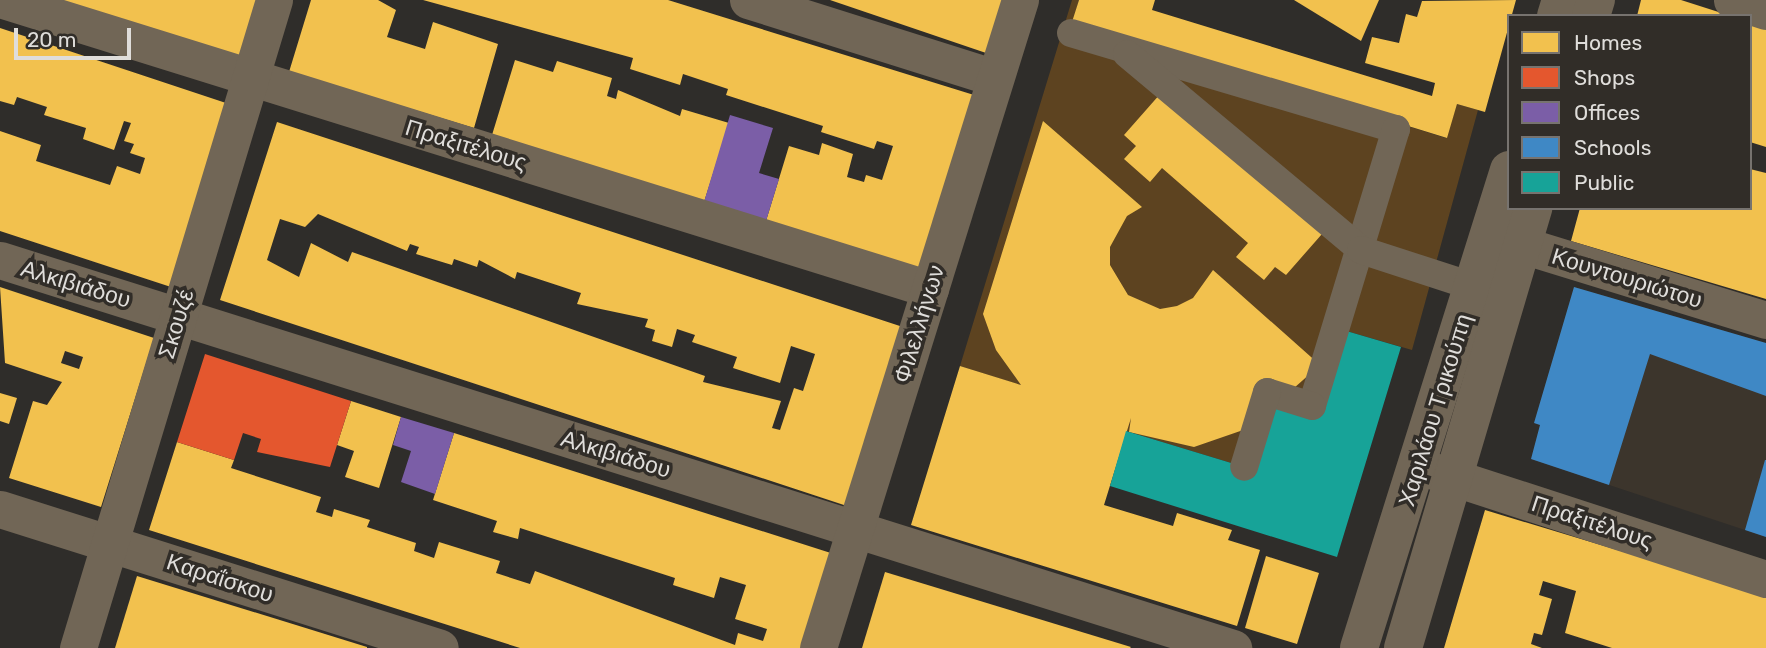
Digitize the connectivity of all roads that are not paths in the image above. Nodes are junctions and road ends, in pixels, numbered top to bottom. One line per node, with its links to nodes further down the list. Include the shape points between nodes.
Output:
1 (3, 0): 9 (street, Πραξιτέλους)
2 (274, 0): 9 (street, Σκουζέ)
3 (748, 0): 10 (street)
4 (1020, 0): 10 (street, Φιλελλήνων)
5 (1732, 0): 6 (street)
6 (1766, 10)
7 (1071, 33): 8 (street)
8 (1120, 47): 14 (street); 14 (street, via 1396,129)
9 (251, 77): 17 (street, Πραξιτέλους); 18 (street, Σκουζέ)
10 (995, 78): 17 (street, Φιλελλήνων)
11 (1507, 205): 13 (street, Χαριλάου Τρικούπη)
12 (1531, 210): 13 (street, Χαριλάου Τρικούπη)
13 (1505, 240): 16 (street, Χαριλάου Τρικούπη); 19 (street, Κουντουριώτου); 21 (street, Χαριλάου Τρικούπη)
14 (1361, 250): 16 (street); 20 (street, via 1312,406 1267,392)
15 (0, 260): 18 (street, Αλκιβιάδου)
16 (1472, 286): 21 (street, Χαριλάου Τρικούπη)
17 (930, 289): 23 (street, Φιλελλήνων)
18 (178, 316): 23 (street, Αλκιβιάδου); 24 (street, Σκουζέ)
19 (1766, 320)
20 (1244, 467)
21 (1436, 471): 25 (street, Πραξιτέλους); 30 (street, Χαριλάου Τρικούπη); 31 (street, Χαριλάου Τρικούπη)
22 (0, 509): 24 (street, Καραΐσκου)
23 (855, 529): 28 (street, Φιλελλήνων); 29 (street, Αλκιβιάδου)
24 (110, 543): 26 (street, Σκουζέ); 27 (street, Καραΐσκου)
25 (1766, 579)
26 (78, 648)
27 (440, 648)
28 (818, 648)
29 (1233, 648)
30 (1359, 648)
31 (1403, 648)

